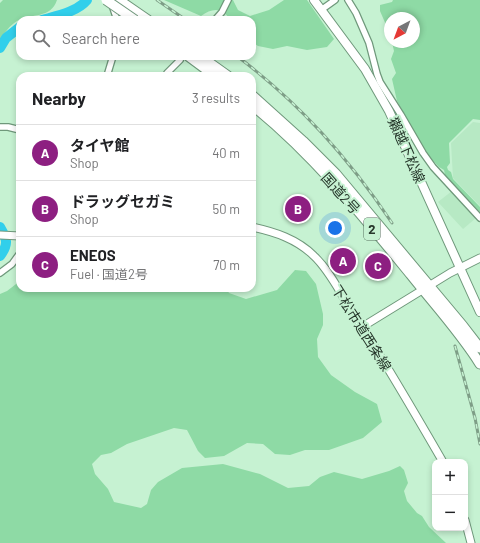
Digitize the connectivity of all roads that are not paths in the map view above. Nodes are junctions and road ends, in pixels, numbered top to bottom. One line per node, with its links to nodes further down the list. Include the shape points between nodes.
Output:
1 (106, 0): 10 (highway, bridge)
2 (111, 0): 9 (street)
3 (119, 0): 11 (highway)
4 (228, 0): 12 (street)
5 (314, 0): 8 (main road, 獺越下松線)
6 (335, 0): 8 (street)
7 (348, 0): 25 (street, via 364,30 380,82 423,153)
8 (321, 10): 31 (main road, 獺越下松線, via 365,69 389,111)
9 (115, 16)
10 (136, 16)
11 (137, 16)
12 (218, 16)
13 (112, 60): 17 (street)
14 (182, 60): 18 (street)
15 (187, 60): 19 (highway)
16 (206, 60): 20 (highway)
17 (108, 72)
18 (168, 72)
19 (208, 72)
20 (222, 72)
21 (256, 99): 33 (highway, 国道2号 / 2, via 336,174)
22 (256, 109): 33 (highway, 国道2号 / 2, via 297,145)
23 (0, 127): 24 (street)
24 (16, 129)
25 (480, 218)
26 (256, 228): 35 (street, 下松市道西条線, via 291,239 314,255)
27 (0, 235): 28 (street)
28 (16, 236)
29 (16, 258): 32 (street)
30 (480, 258): 31 (street)
31 (460, 268): 33 (street); 34 (main road, 獺越下松線)
32 (0, 273)
33 (426, 288): 35 (street); 36 (highway, 国道2号 / 2, via 463,326); 37 (highway, 国道2号 / 2)
34 (480, 312)
35 (362, 327): 38 (street, 下松市道西条線)
36 (480, 348)
37 (480, 364)
38 (441, 459)
39 (468, 531): 40 (street)
40 (471, 543)

